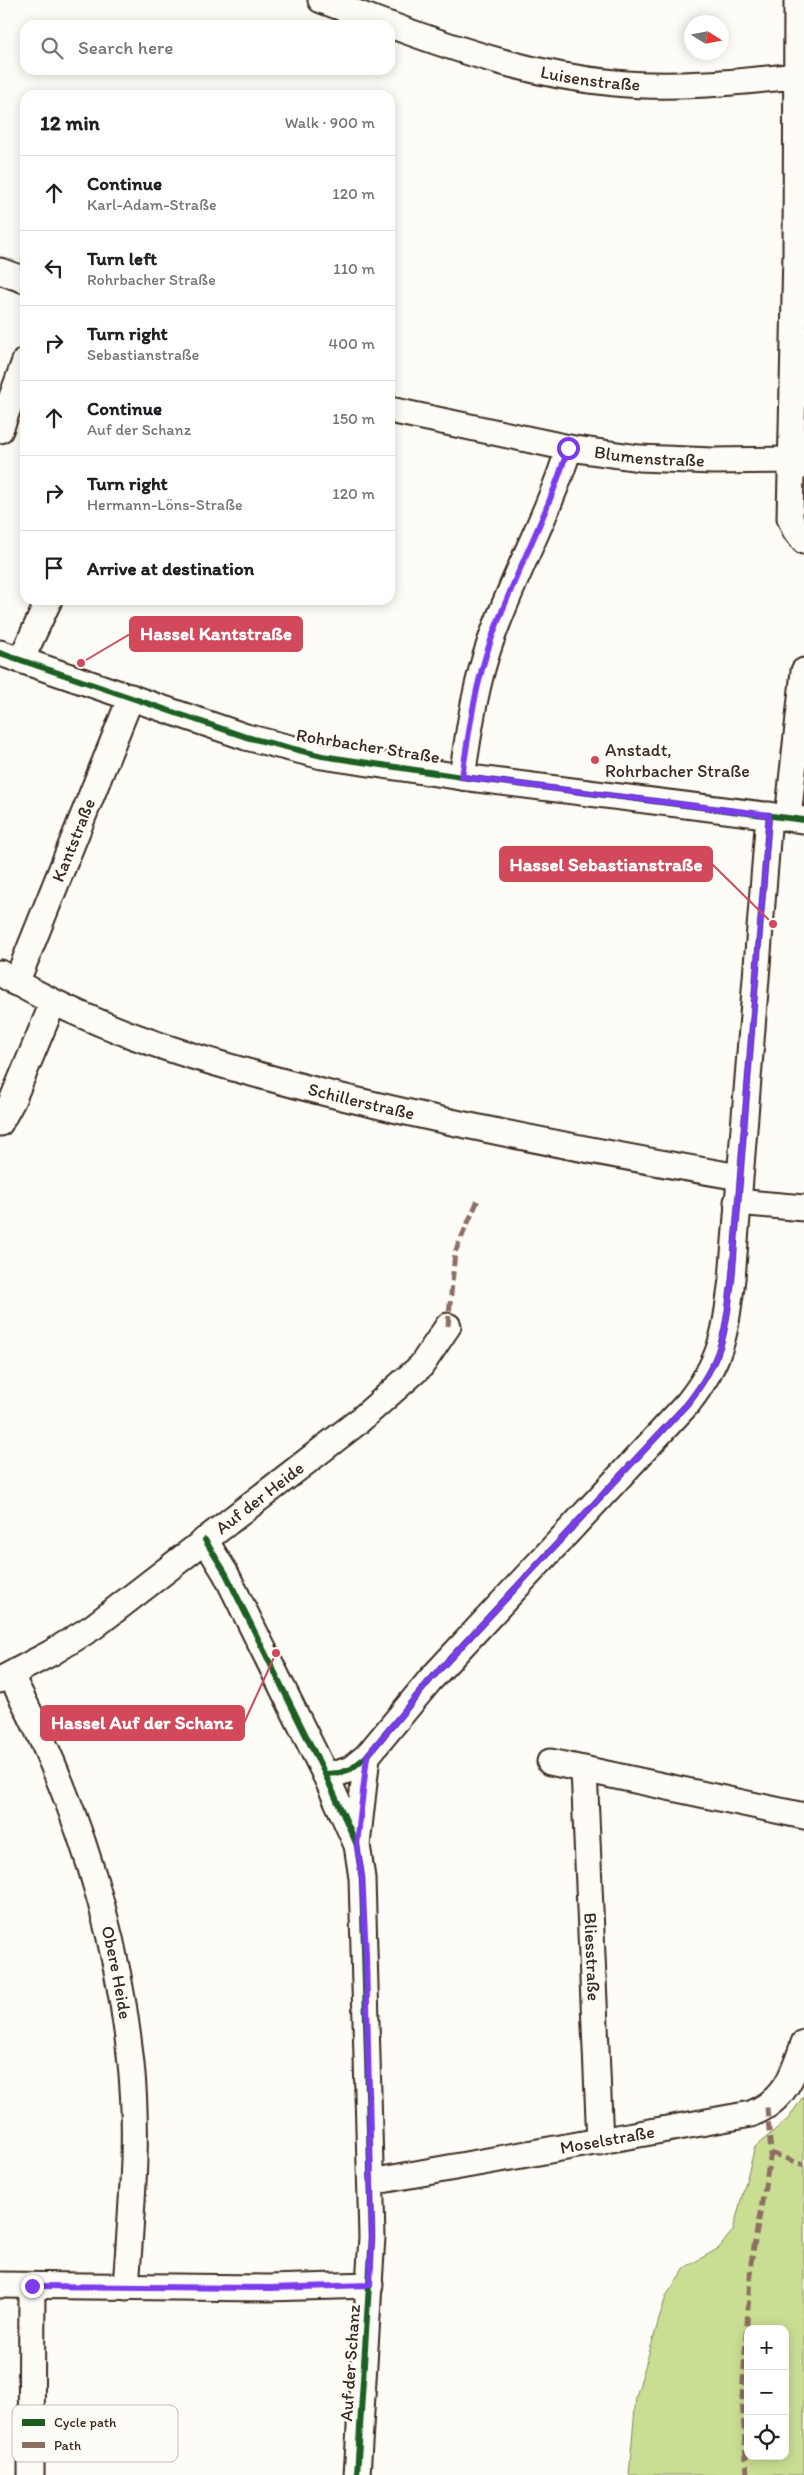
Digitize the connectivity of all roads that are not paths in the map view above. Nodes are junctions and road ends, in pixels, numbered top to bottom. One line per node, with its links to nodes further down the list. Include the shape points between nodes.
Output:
1 (321, 0): 3 (street, Luisenstraße)
2 (797, 0): 5 (street)
3 (376, 20)
4 (395, 27): 5 (street, Luisenstraße, via 484,58 566,77 615,84)
5 (800, 84): 6 (street)
6 (800, 252): 13 (street)
7 (0, 270): 8 (street)
8 (20, 278)
9 (20, 375): 11 (street)
10 (395, 411): 12 (street, Blumenstraße)
11 (0, 430)
12 (568, 448): 13 (street, Blumenstraße, via 639,458); 19 (street, via 545,515 490,641 473,707)
13 (798, 463): 14 (street, via 790,518)
14 (804, 541)
15 (46, 605): 16 (street)
16 (11, 656): 18 (street, Rohrbacher Straße)
17 (804, 671): 20 (street)
18 (131, 697): 19 (street, Rohrbacher Straße, via 292,750); 21 (street, Kantstraße)
19 (462, 777): 20 (street, Rohrbacher Straße)
20 (787, 818): 24 (street)
21 (8, 978): 22 (street, Schillerstraße)
22 (53, 1003): 23 (street); 24 (street, Schillerstraße, via 154,1045 275,1080 492,1132)
23 (0, 1124)
24 (739, 1177): 25 (street)
25 (737, 1202): 26 (street); 30 (street, via 727,1321 719,1354 707,1378 430,1680)
26 (804, 1208)
27 (448, 1326): 28 (street, Auf der Heide, via 436,1346 405,1382)
28 (205, 1540): 29 (street, Auf der Heide, via 93,1627); 33 (street, Auf der Schanz, via 234,1590)
29 (5, 1678): 42 (street, Obere Heide, via 31,1714 67,1796 113,1942 131,2065 132,2187)
30 (367, 1756): 33 (street, via 351,1769); 35 (street)
31 (550, 1762): 32 (street)
32 (584, 1769): 34 (street); 37 (street, Bliesstraße)
33 (325, 1774): 35 (street, Auf der Schanz)
34 (804, 1816)
35 (357, 1845): 38 (street, Auf der Schanz, via 366,1955)
36 (804, 2043): 37 (street, Moselstraße, via 793,2076 768,2107 751,2114)
37 (600, 2142): 38 (street, Moselstraße)
38 (371, 2182): 40 (street, Auf der Schanz)
39 (0, 2285): 41 (street)
40 (370, 2285): 42 (street); 46 (street, Auf der Schanz)
41 (32, 2286): 42 (street); 43 (street)
42 (126, 2287)
43 (31, 2405)
44 (31, 2462): 45 (street)
45 (31, 2475)
46 (357, 2475)

